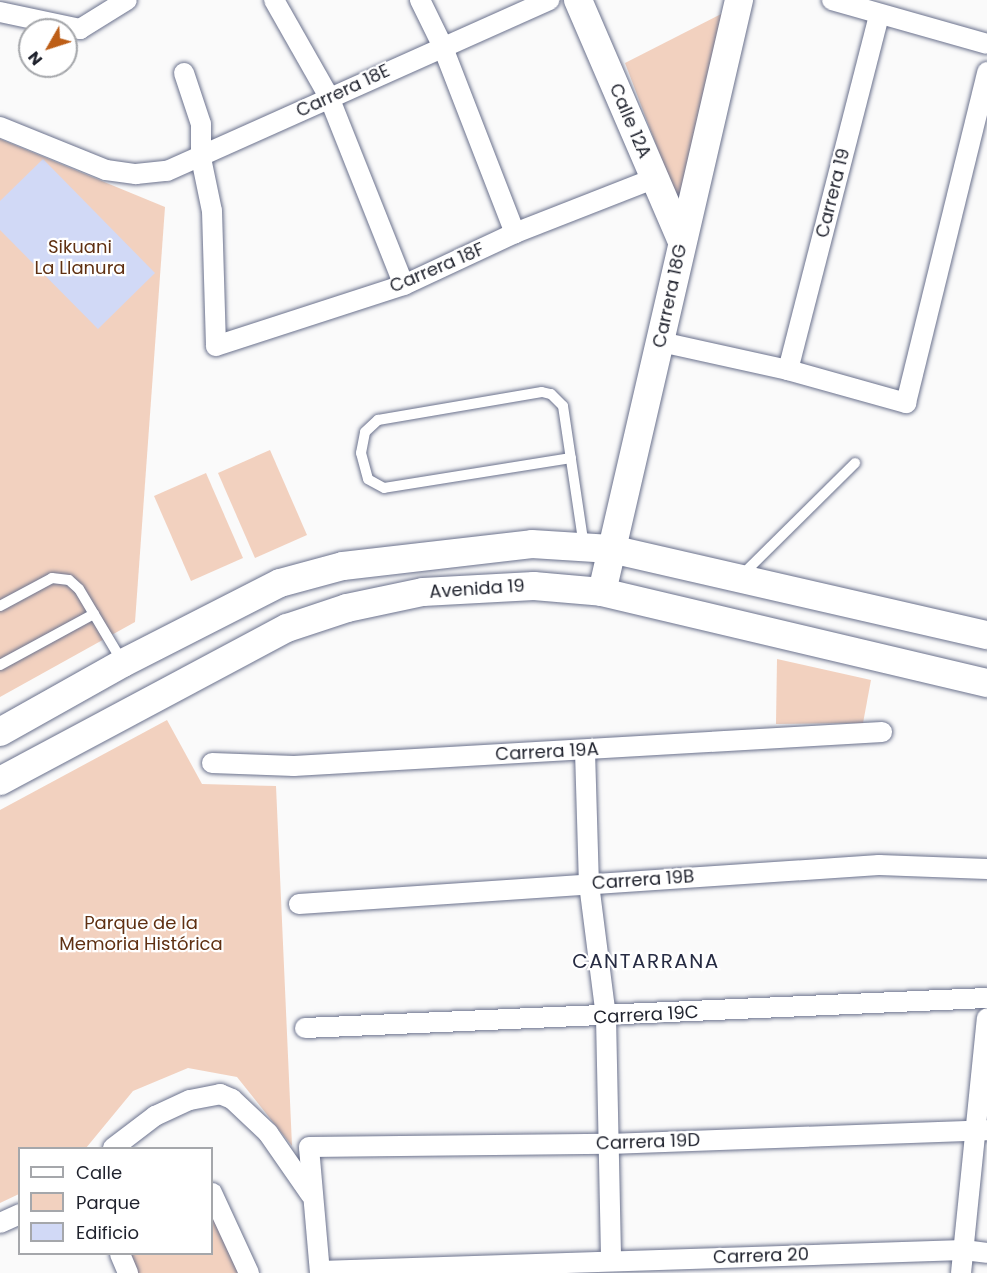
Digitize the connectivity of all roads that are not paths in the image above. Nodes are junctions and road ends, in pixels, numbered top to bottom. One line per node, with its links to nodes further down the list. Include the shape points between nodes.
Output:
1 (127, 0): 8 (street, via 80,29)
2 (274, 0): 14 (street)
3 (420, 0): 11 (street)
4 (549, 0): 11 (street, Carrera 18E)
5 (578, 0): 17 (main road, Calle 12A)
6 (739, 0): 19 (main road, Carrera 18G)
7 (832, 0): 9 (street)
8 (0, 12)
9 (879, 15): 10 (street); 22 (street, Carrera 19)
10 (987, 44)
11 (442, 45): 14 (street, Carrera 18E); 18 (street)
12 (987, 72): 22 (street, via 906,403)
13 (184, 74): 16 (street, via 201,124)
14 (329, 97): 16 (street, Carrera 18E); 20 (street)
15 (0, 127): 16 (street, Carrera 18E, via 98,167 136,174 167,171)
16 (201, 158): 20 (street, Carrera 18F, via 212,211 216,346)
17 (655, 178): 18 (street, Carrera 18F); 19 (main road, Calle 12A)
18 (515, 233): 20 (street, Carrera 18F)
19 (682, 241): 21 (main road, Carrera 18G)
20 (404, 285)
21 (661, 342): 22 (street); 25 (main road, Carrera 18G)
22 (788, 370)
23 (571, 458): 23 (lane, via 563,406 543,392 378,420 365,432 361,453 368,479 384,488); 25 (lane)
24 (855, 463): 26 (lane)
25 (598, 548): 26 (main road, Avenida 19); 27 (main road, Carrera 18G); 31 (main road, Avenida 19, via 532,544 343,566 280,583)
26 (739, 578): 30 (main road, Avenida 19)
27 (602, 592): 33 (main road, Avenida 19); 38 (main road, Avenida 19, via 501,586 423,592 346,608 287,627)
28 (0, 606): 29 (lane, via 52,578 69,580 80,589)
29 (94, 614): 31 (lane); 32 (lane)
30 (987, 635)
31 (123, 663): 34 (main road, Avenida 19)
32 (0, 665)
33 (987, 683)
34 (0, 732)
35 (882, 732): 36 (street, Carrera 19A)
36 (585, 750): 37 (street, Carrera 19A, via 294,766); 40 (street)
37 (212, 763)
38 (0, 781)
39 (987, 869): 40 (street, Carrera 19B, via 879,865)
40 (589, 884): 41 (street, Carrera 19B); 43 (street)
41 (299, 904)
42 (987, 998): 43 (street, Carrera 19C)
43 (606, 1017): 45 (street, Carrera 19C); 47 (street)
44 (987, 1018): 46 (street)
45 (305, 1028)
46 (982, 1129): 47 (street, Carrera 19D); 53 (street)
47 (609, 1144): 50 (street, Carrera 19D, via 309,1147); 56 (street)
48 (116, 1147): 50 (street, via 155,1116 190,1100 220,1094 232,1099 268,1133)
49 (213, 1195): 59 (street)
50 (312, 1196): 57 (street)
51 (18, 1215): 52 (street)
52 (0, 1223)
53 (963, 1250): 54 (street, Carrera 20); 56 (street, Carrera 20); 60 (street)
54 (987, 1253)
55 (120, 1255): 58 (street)
56 (611, 1260): 57 (street, Carrera 20)
57 (320, 1272)
58 (128, 1273)
59 (249, 1273)
60 (961, 1273)

